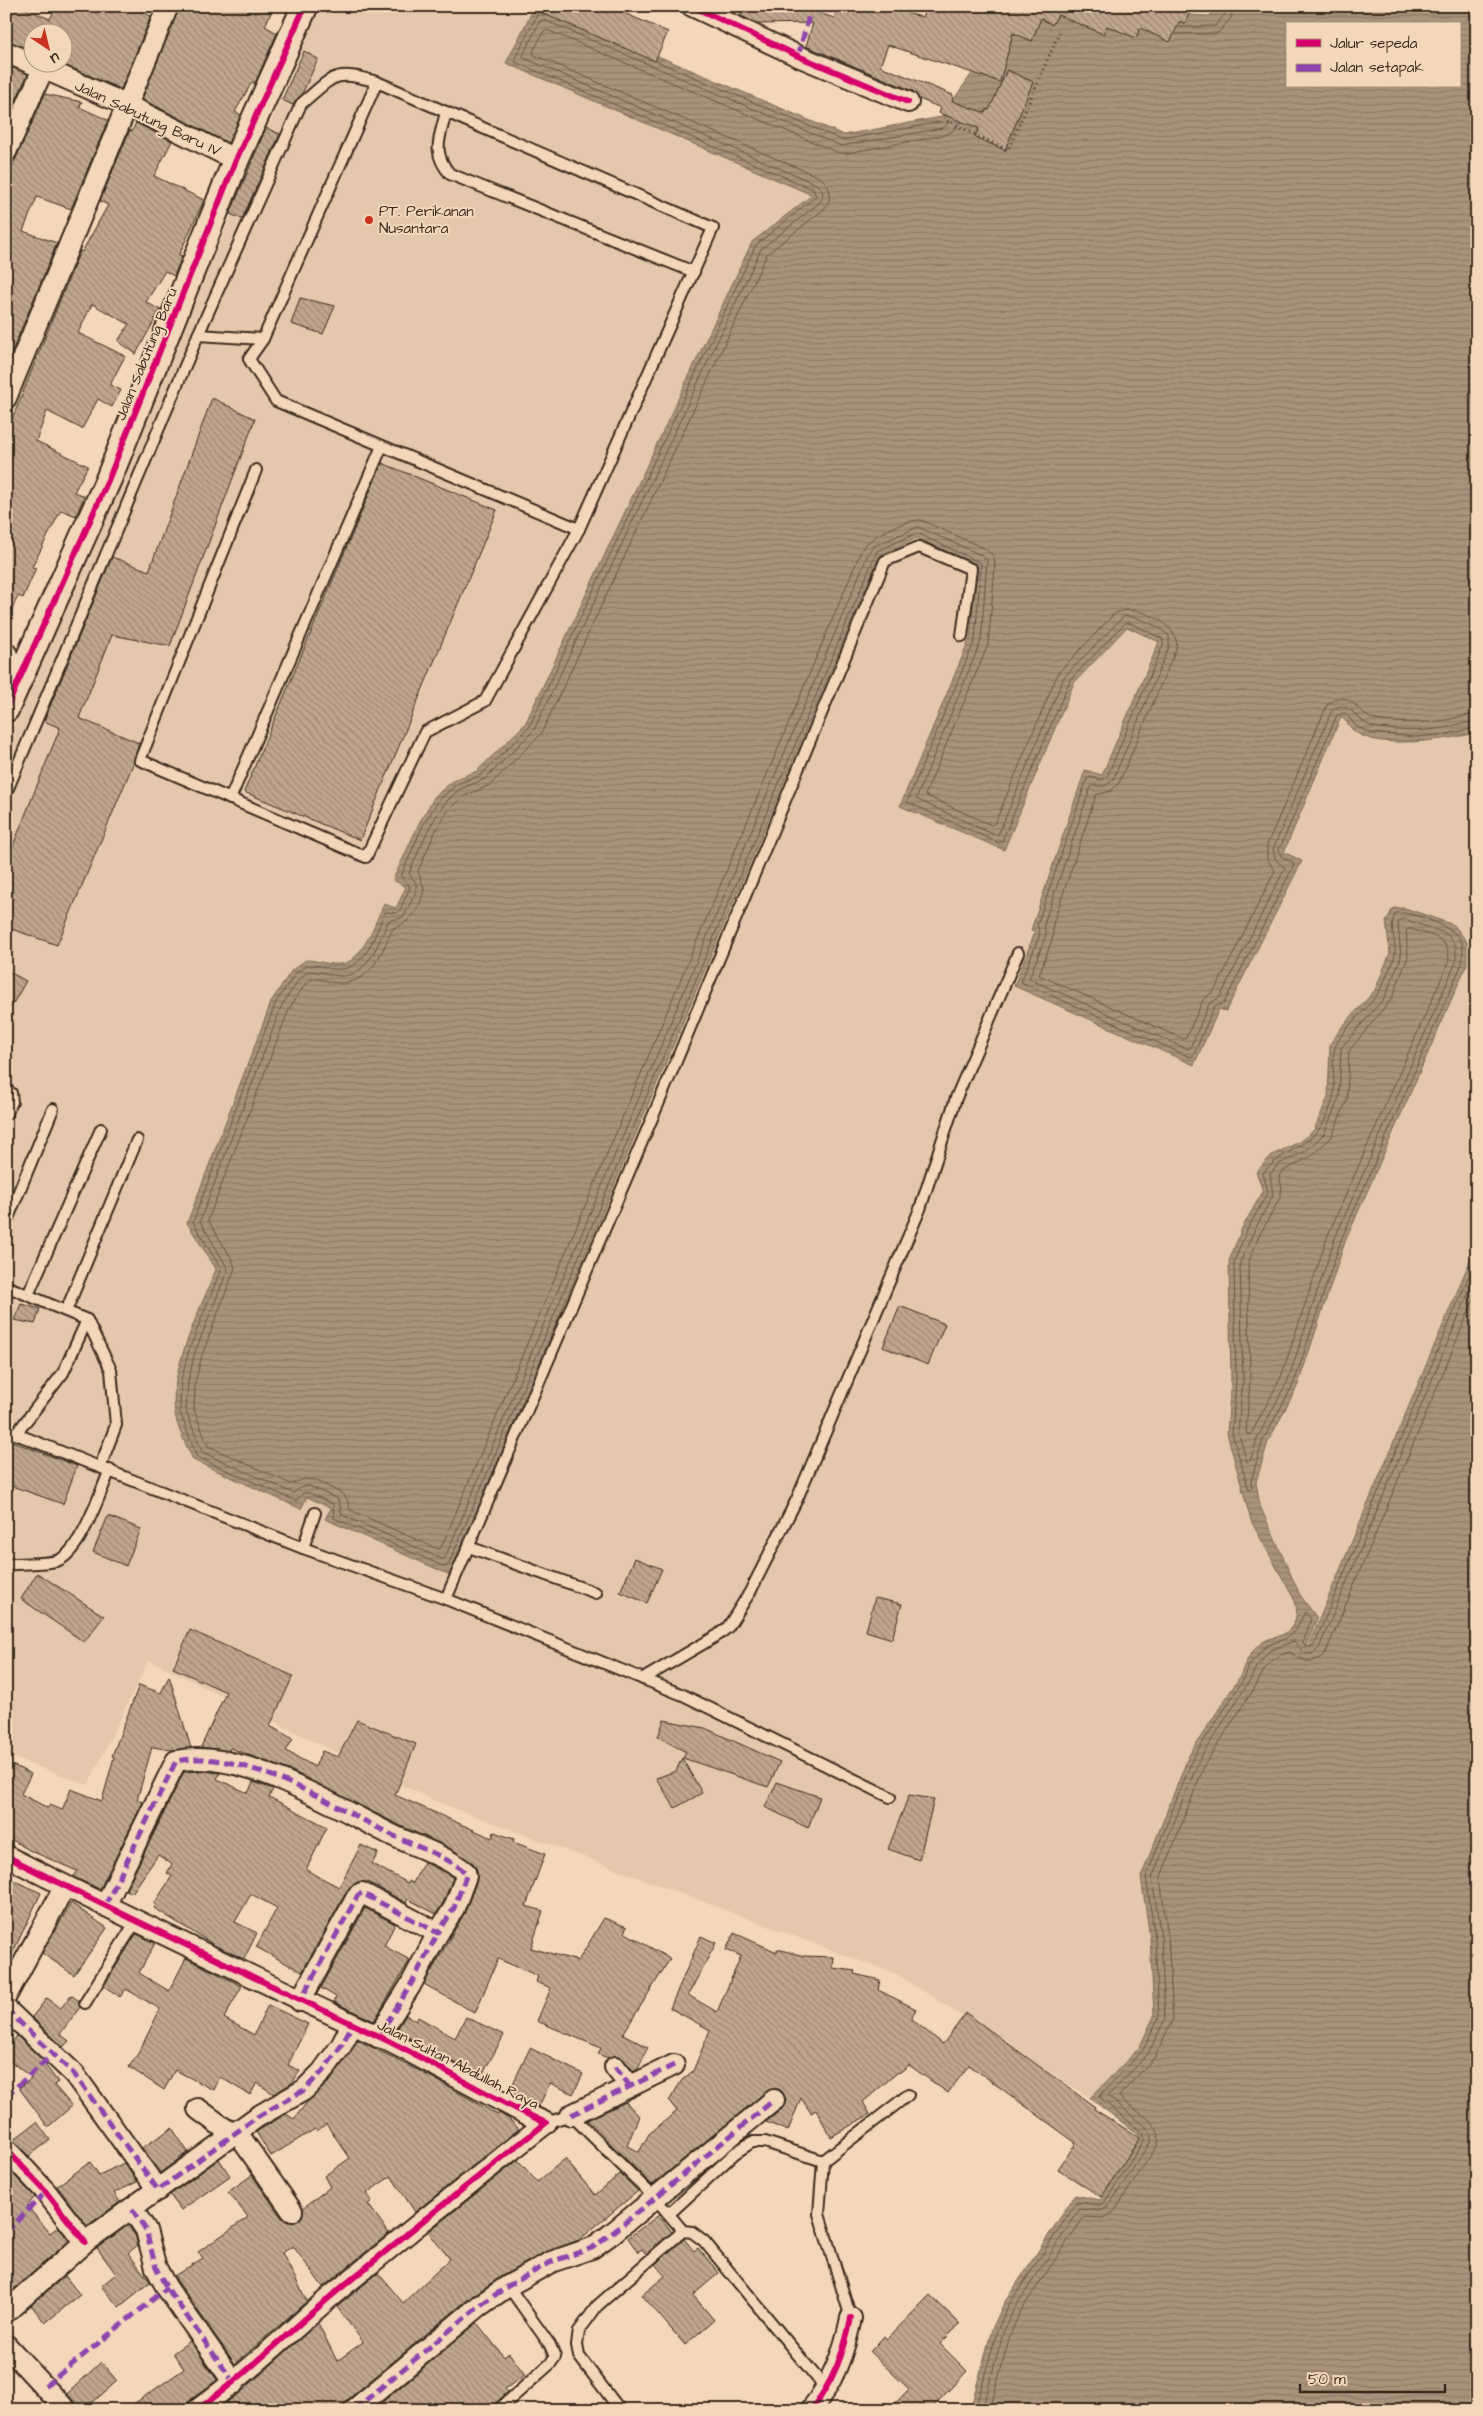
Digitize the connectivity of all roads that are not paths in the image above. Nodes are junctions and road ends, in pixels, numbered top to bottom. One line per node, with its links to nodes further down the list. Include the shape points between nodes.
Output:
1 (305, 6): 13 (street, Jalan Sabutung Baru)
2 (692, 6): 9 (street, via 798,56)
3 (165, 7): 10 (street)
4 (6, 52): 5 (street, Jalan Sabutung Baru IV)
5 (22, 59)
6 (41, 72): 12 (street)
7 (52, 72): 10 (street, Jalan Sabutung Baru IV)
8 (376, 82): 11 (lane); 15 (lane, via 350,74 332,78 301,104); 16 (lane)
9 (908, 102)
10 (127, 105): 13 (street, Jalan Sabutung Baru IV); 17 (street)
11 (446, 112): 14 (lane, via 437,151 442,166 450,174); 14 (lane, via 713,228)
12 (6, 152)
13 (236, 160): 23 (street, Jalan Sabutung Baru, via 109,478)
14 (694, 272): 20 (lane)
15 (198, 335): 16 (lane); 25 (lane)
16 (262, 340): 18 (lane, via 249,359 276,401)
17 (6, 398)
18 (382, 446): 20 (lane); 26 (lane)
19 (256, 470): 26 (lane, via 140,760)
20 (579, 529): 26 (lane, via 485,701 425,732 366,858)
21 (962, 636): 42 (lane, via 971,569 919,547 886,561)
22 (6, 653): 23 (street)
23 (19, 677): 24 (street, Jalan Sabutung Baru)
24 (6, 709)
25 (6, 793)
26 (230, 799)
27 (1018, 953): 47 (lane, via 956,1098 920,1209 797,1499 750,1592 728,1627)
28 (6, 1089): 30 (lane, via 11,1093 12,1102)
29 (53, 1109): 33 (lane)
30 (6, 1114)
31 (101, 1129): 35 (lane)
32 (137, 1140): 36 (lane)
33 (6, 1223)
34 (6, 1286): 35 (lane)
35 (28, 1295): 36 (lane)
36 (66, 1311): 37 (lane)
37 (87, 1320): 39 (lane, via 63,1373); 40 (lane, via 111,1370 116,1425)
38 (6, 1430): 39 (lane)
39 (16, 1434): 40 (lane)
40 (105, 1469): 43 (lane); 44 (lane, via 84,1530 70,1553 54,1562)
41 (315, 1513): 43 (lane)
42 (469, 1547): 45 (lane); 46 (lane)
43 (303, 1548): 46 (lane)
44 (6, 1565)
45 (596, 1593)
46 (446, 1599): 47 (lane)
47 (643, 1680): 48 (lane, via 684,1695)
48 (890, 1797)
49 (6, 1856): 50 (street, Jalan Sultan Abdullah Raya)
50 (65, 1886): 51 (street, Jalan Sultan Abdullah Raya); 54 (street)
51 (105, 1906): 52 (street, Jalan Sultan Abdullah Raya); 53 (street, via 176,1761 209,1759 282,1780 460,1868 466,1876 454,1908)
52 (136, 1921): 55 (street, Jalan Sultan Abdullah Raya); 56 (lane)
53 (438, 1933): 55 (street, via 362,1893); 59 (street)
54 (6, 1996)
55 (300, 2001): 58 (street, Jalan Sultan Abdullah Raya)
56 (85, 2003)
57 (6, 2009): 71 (street, via 74,2074)
58 (352, 2025): 59 (street, Jalan Sultan Abdullah Raya); 68 (street, via 341,2046 313,2082)
59 (378, 2037): 67 (street, Jalan Sultan Abdullah Raya, via 501,2103)
60 (674, 2065): 62 (street)
61 (615, 2067): 62 (street)
62 (630, 2086): 66 (street)
63 (908, 2095): 70 (lane)
64 (774, 2100): 72 (street)
65 (198, 2109): 68 (street)
66 (571, 2115): 67 (lane); 72 (lane)
67 (546, 2123): 82 (street, Jalan Sultan Abdullah Raya, via 424,2219)
68 (234, 2133): 71 (street); 74 (street)
69 (6, 2149): 77 (street, via 40,2185)
70 (823, 2161): 75 (lane, via 765,2142 752,2142 735,2153); 80 (lane, via 819,2214)
71 (158, 2190): 73 (street)
72 (655, 2198): 75 (lane); 78 (street, via 592,2248 551,2262)
73 (132, 2209): 77 (street); 82 (street, via 146,2230 156,2268 167,2288)
74 (292, 2211)
75 (669, 2214): 76 (lane)
76 (683, 2231): 83 (lane, via 692,2232 704,2241); 88 (lane, via 597,2306 579,2331 576,2345 579,2356)
77 (85, 2242): 79 (street)
78 (508, 2286): 86 (street, via 479,2306); 87 (lane, via 555,2357)
79 (6, 2312)
80 (851, 2318): 83 (street, via 838,2367)
81 (6, 2344): 84 (street)
82 (234, 2383): 85 (street, Jalan Sultan Abdullah Raya)
83 (827, 2390): 89 (street)
84 (66, 2410)
85 (196, 2410)
86 (354, 2410)
87 (498, 2410)
88 (620, 2410)
89 (811, 2410)

